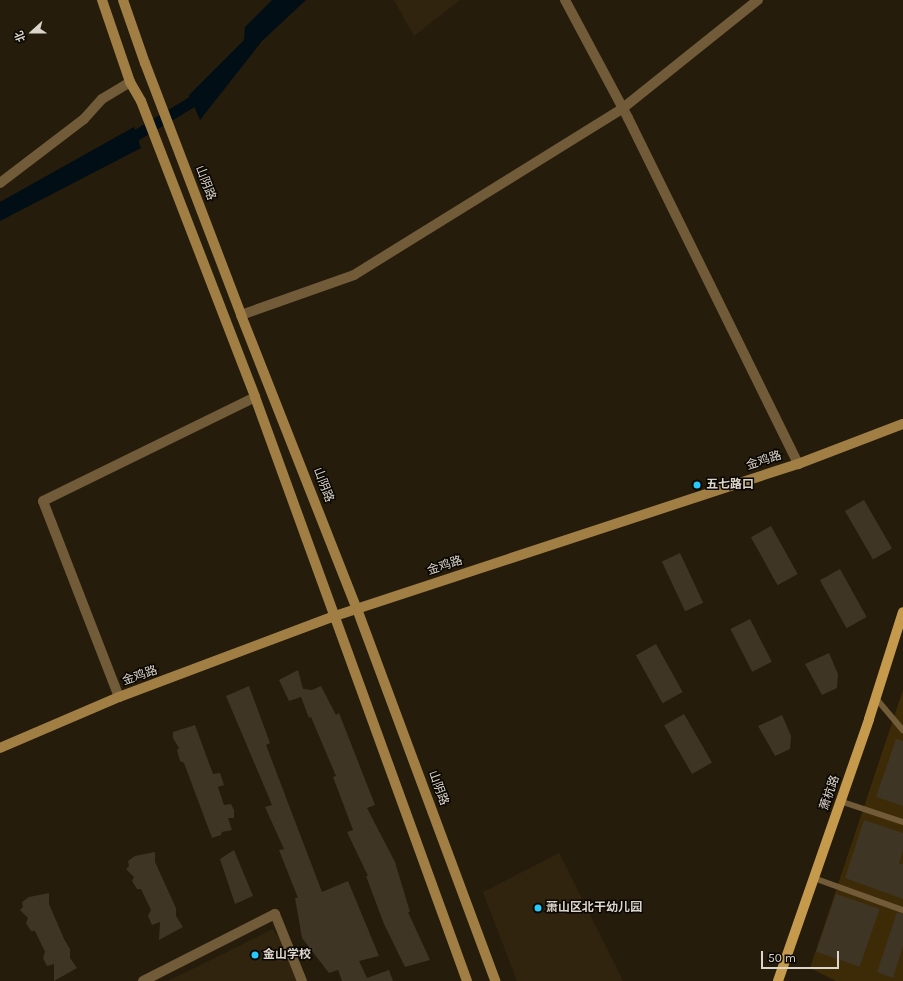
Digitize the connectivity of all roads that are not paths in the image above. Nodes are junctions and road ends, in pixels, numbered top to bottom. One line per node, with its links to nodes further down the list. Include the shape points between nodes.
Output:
1 (102, 0): 5 (main road)
2 (123, 0): 8 (main road, 山阴路)
3 (565, 0): 6 (street)
4 (758, 0): 6 (street)
5 (130, 82): 7 (street, via 102,99 84,119); 9 (main road, via 141,101)
6 (623, 108): 8 (street, via 354,275); 11 (street)
7 (0, 183)
8 (241, 315): 12 (main road, 山阴路)
9 (255, 397): 14 (main road); 15 (street, via 43,501)
10 (903, 424): 11 (main road, 金鸡路)
11 (798, 464): 12 (main road, 金鸡路)
12 (357, 609): 14 (main road, 金鸡路); 26 (main road, 山阴路)
13 (903, 612): 16 (main road, 萧杭路)
14 (335, 616): 15 (main road, 金鸡路); 23 (main road)
15 (119, 697): 18 (main road, 金鸡路)
16 (876, 698): 17 (lane); 19 (main road, 萧杭路)
17 (903, 730)
18 (0, 748)
19 (840, 801): 20 (lane); 21 (main road, 萧杭路)
20 (903, 822)
21 (814, 878): 22 (lane); 27 (main road, 萧杭路)
22 (903, 910)
23 (465, 980)
24 (143, 981): 25 (street, via 275,914)
25 (302, 981)
26 (496, 981)
27 (778, 981)

